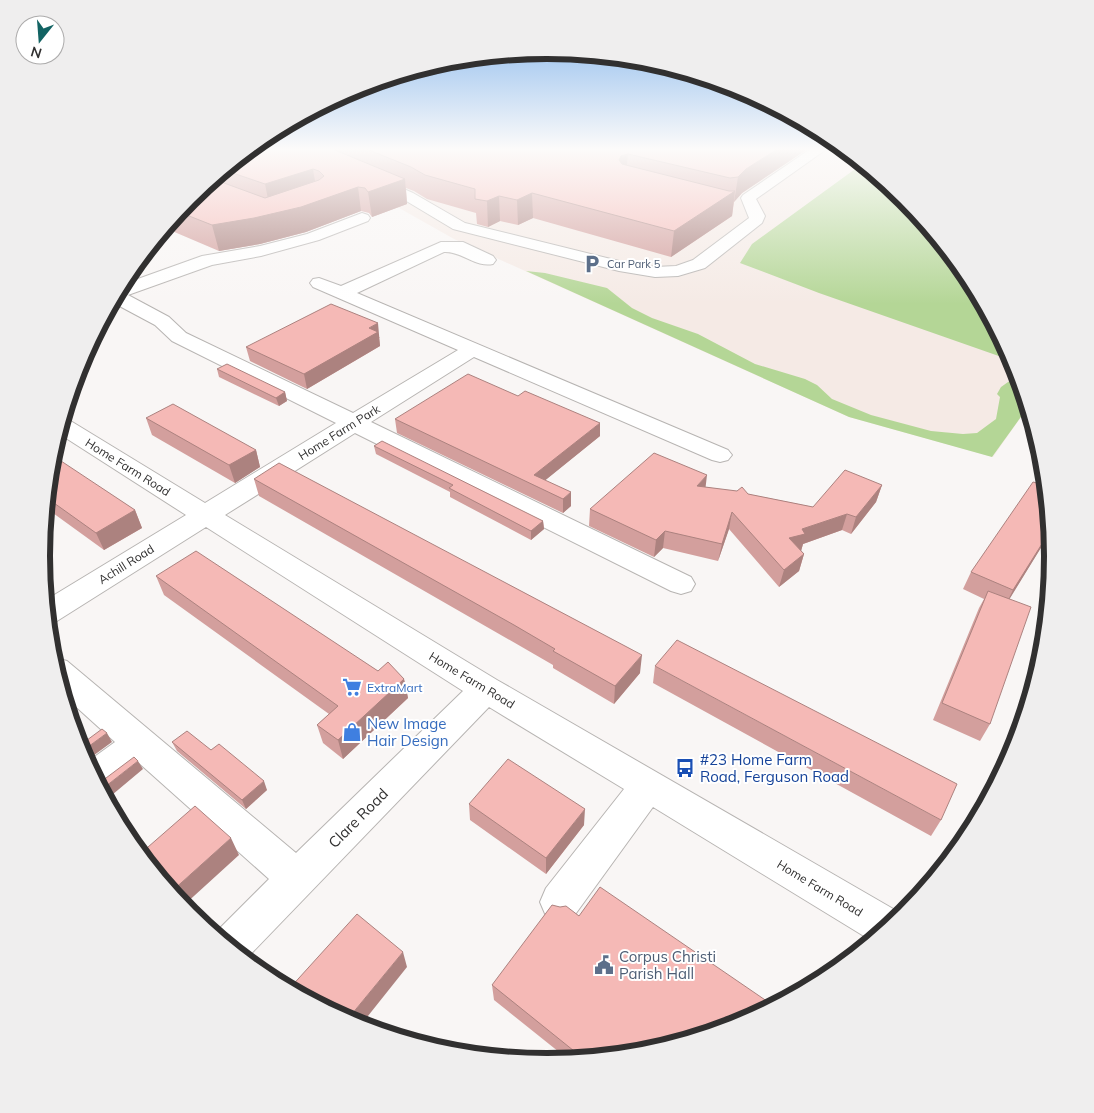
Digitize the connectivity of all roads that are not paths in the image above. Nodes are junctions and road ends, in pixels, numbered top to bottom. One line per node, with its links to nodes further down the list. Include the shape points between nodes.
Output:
1 (415, 200): 3 (street, via 459,226 655,272 678,272 699,264 756,220)
2 (749, 200): 3 (street)
3 (752, 207): 4 (street)
4 (735, 208)
5 (362, 218): 8 (street, via 313,237 262,251 208,260)
6 (487, 260): 9 (street, via 457,246 441,247)
7 (319, 283): 9 (street)
8 (128, 291)
9 (342, 293): 11 (street)
10 (123, 299): 12 (street, via 162,321 179,337)
11 (473, 349): 12 (street, Home Farm Park); 14 (street)
12 (355, 422): 15 (street, Home Farm Park); 16 (street)
13 (67, 429): 15 (street, Home Farm Road)
14 (720, 455)
15 (205, 515): 17 (street, Achill Road); 19 (street, Home Farm Road)
16 (682, 584)
17 (53, 609)
18 (66, 678): 20 (street)
19 (486, 689): 22 (street, Home Farm Road); 23 (street, Clare Road)
20 (139, 743): 21 (street); 23 (street)
21 (100, 773)
22 (648, 785): 24 (street); 25 (street, Home Farm Road)
23 (297, 879): 26 (street, Clare Road)
24 (560, 902)
25 (881, 924)
26 (234, 942)

